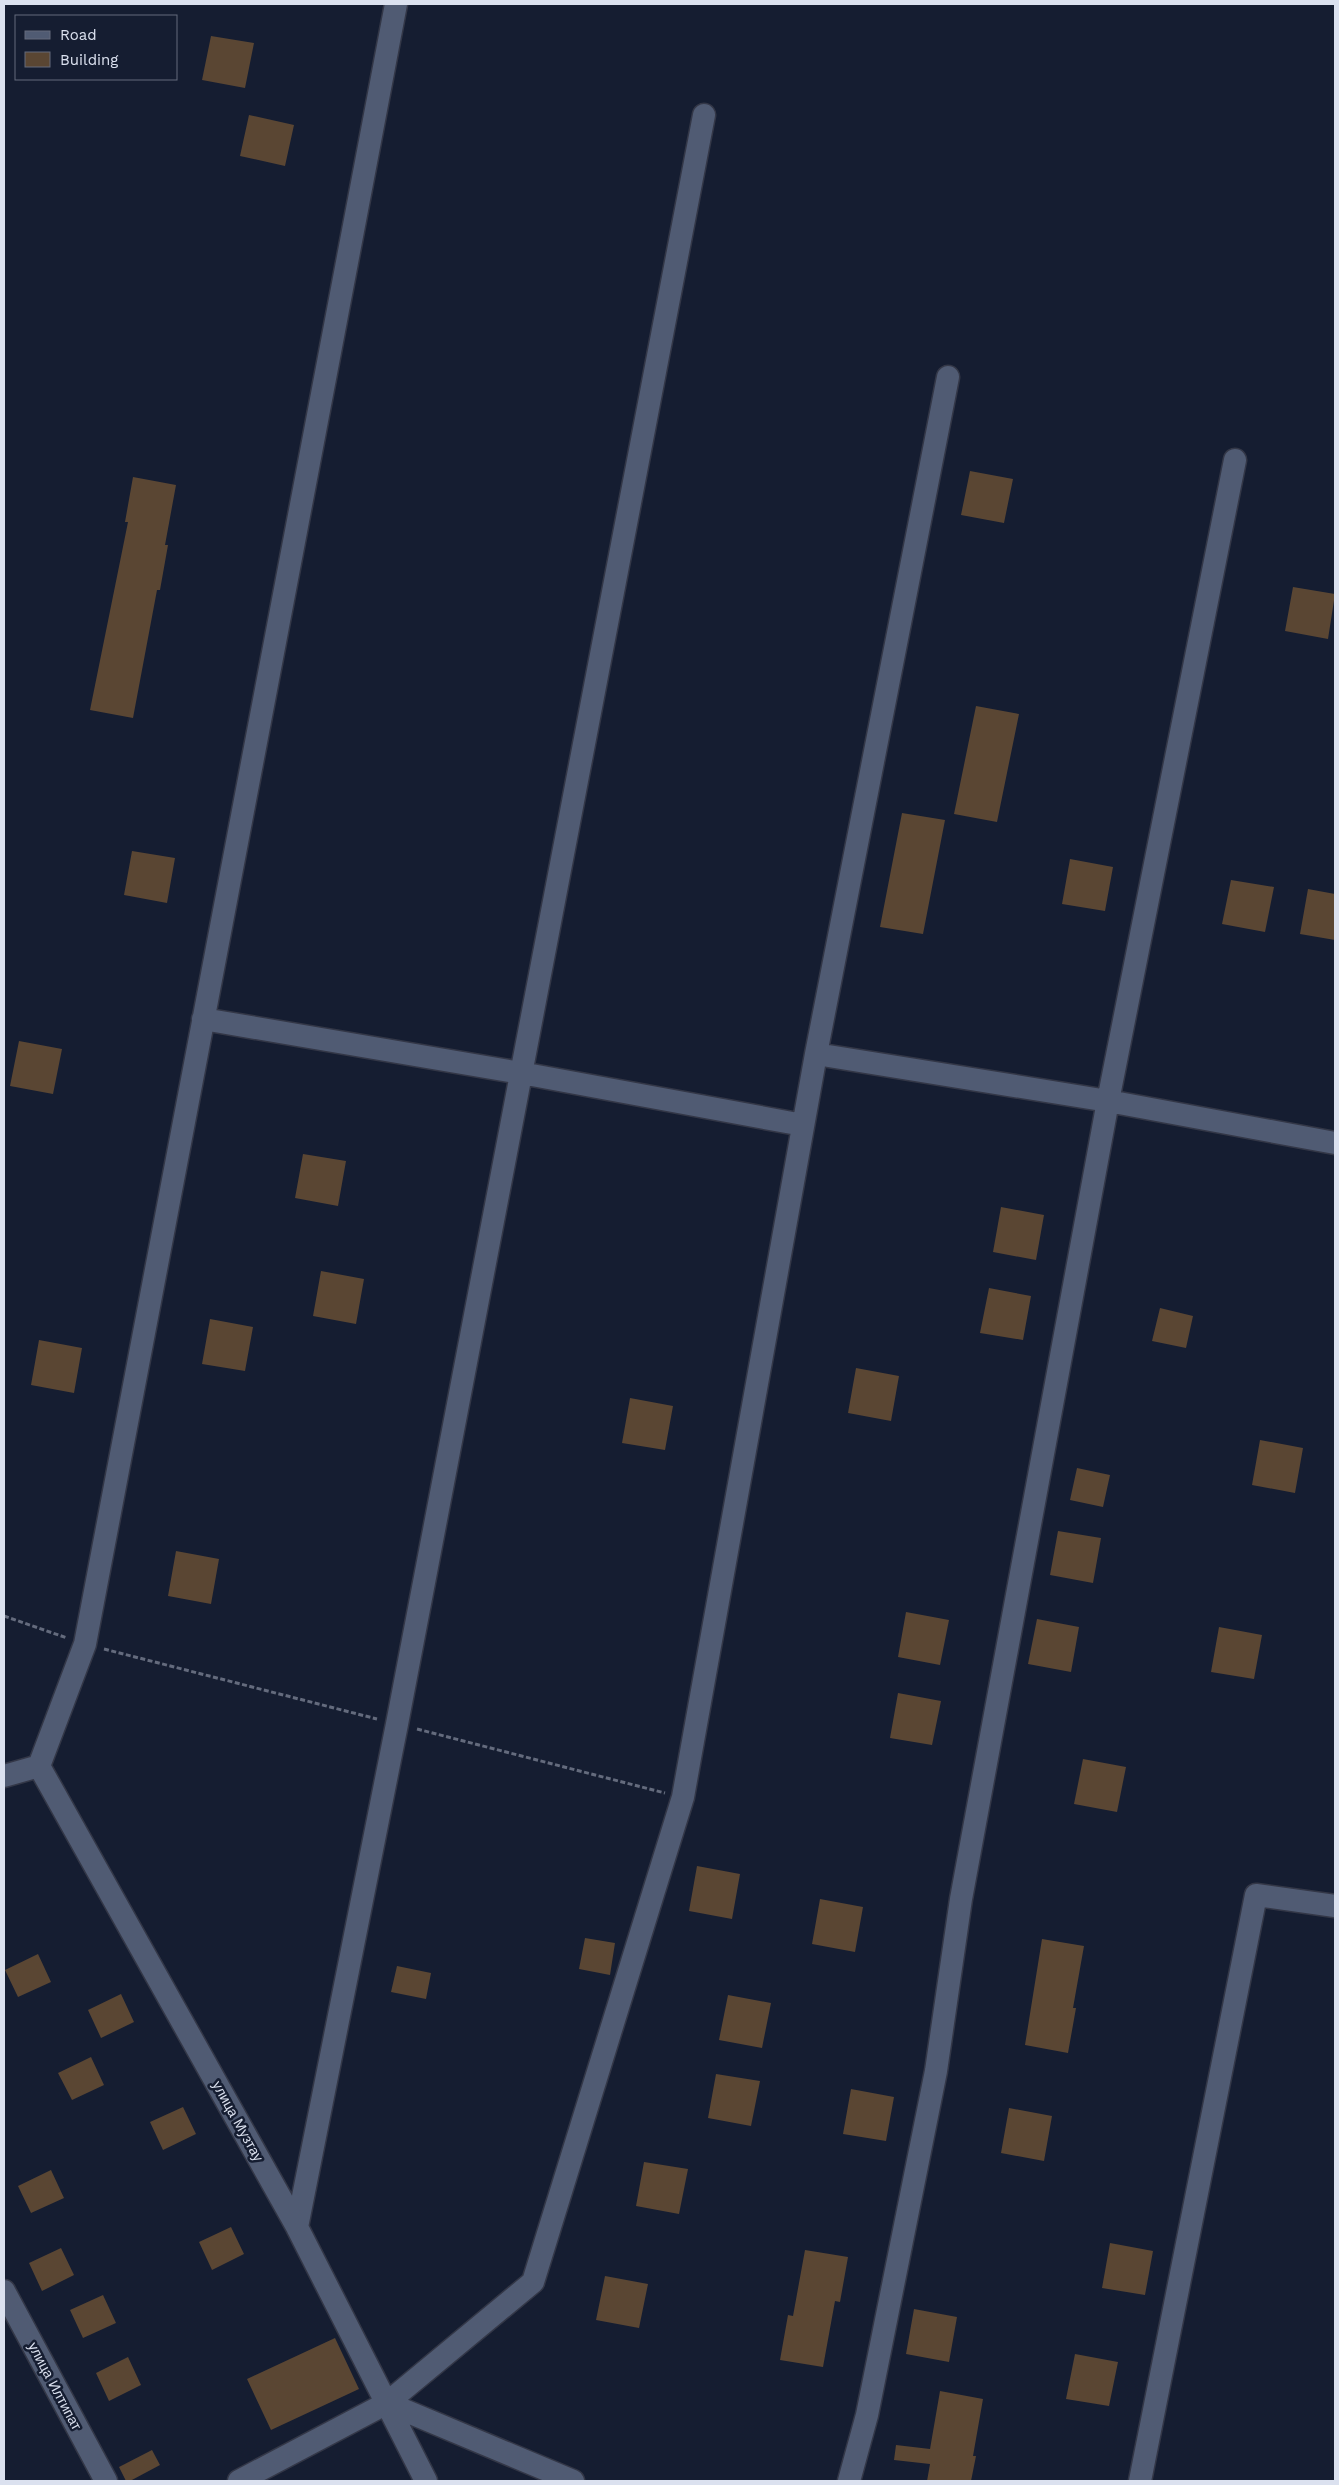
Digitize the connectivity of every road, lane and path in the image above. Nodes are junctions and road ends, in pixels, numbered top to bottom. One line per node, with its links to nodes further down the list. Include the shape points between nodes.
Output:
1 (396, 4): 5 (street)
2 (704, 115): 7 (street)
3 (948, 377): 6 (street)
4 (1235, 460): 8 (street)
5 (203, 1019): 7 (street); 12 (street)
6 (816, 1054): 8 (street); 9 (street)
7 (522, 1073): 9 (street); 13 (street)
8 (1108, 1101): 10 (street); 25 (street, via 961,1899 936,2071 867,2415)
9 (804, 1125): 16 (street)
10 (1335, 1143)
11 (4, 1616): 12 (path)
12 (85, 1644): 13 (path); 14 (street)
13 (397, 1724): 16 (path); 18 (street)
14 (40, 1766): 15 (street); 18 (street, улица Музтау)
15 (4, 1776)
16 (683, 1798): 20 (street, via 533,2282)
17 (1335, 1906): 26 (street, via 1256,1895)
18 (297, 2226): 20 (street, улица Музтау)
19 (4, 2292): 21 (street, улица Илтипат)
20 (387, 2403): 22 (street); 23 (street, улица Музтау); 24 (street)
21 (106, 2481)
22 (239, 2481)
23 (426, 2481)
24 (573, 2481)
25 (849, 2481)
26 (1140, 2481)

